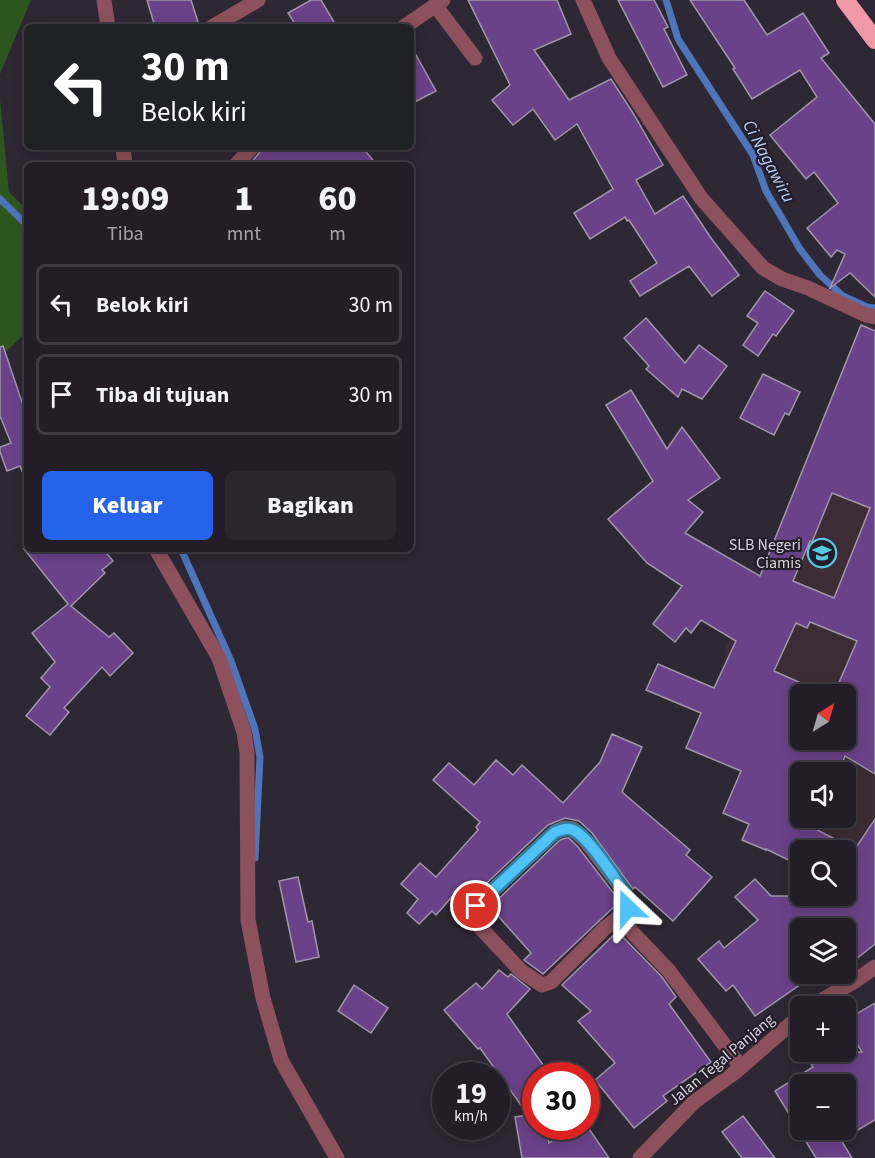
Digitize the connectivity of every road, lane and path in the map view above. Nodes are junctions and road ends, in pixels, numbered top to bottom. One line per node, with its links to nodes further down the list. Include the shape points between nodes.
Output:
1 (104, 0): 6 (street)
2 (258, 0): 7 (street)
3 (583, 0): 13 (street, via 609,58 700,198 763,268)
4 (845, 0): 9 (highway)
5 (439, 2): 8 (street); 10 (street)
6 (108, 24)
7 (217, 24)
8 (408, 24)
9 (875, 40)
10 (475, 58)
11 (249, 150): 12 (street)
12 (239, 162)
13 (875, 316)
14 (158, 552): 20 (street, via 219,658 244,732 248,753 248,920 263,998 281,1060)
15 (622, 915): 15 (street, via 551,982 542,985 521,971 472,916 476,906 564,828 573,829 585,840 623,890 628,908); 19 (street)
16 (875, 967): 17 (street)
17 (829, 996)
18 (790, 1025): 19 (street, Jalan Tegal Panjang)
19 (741, 1067): 21 (street, Jalan Tegal Panjang, via 694,1102)
20 (337, 1158)
21 (640, 1158)

